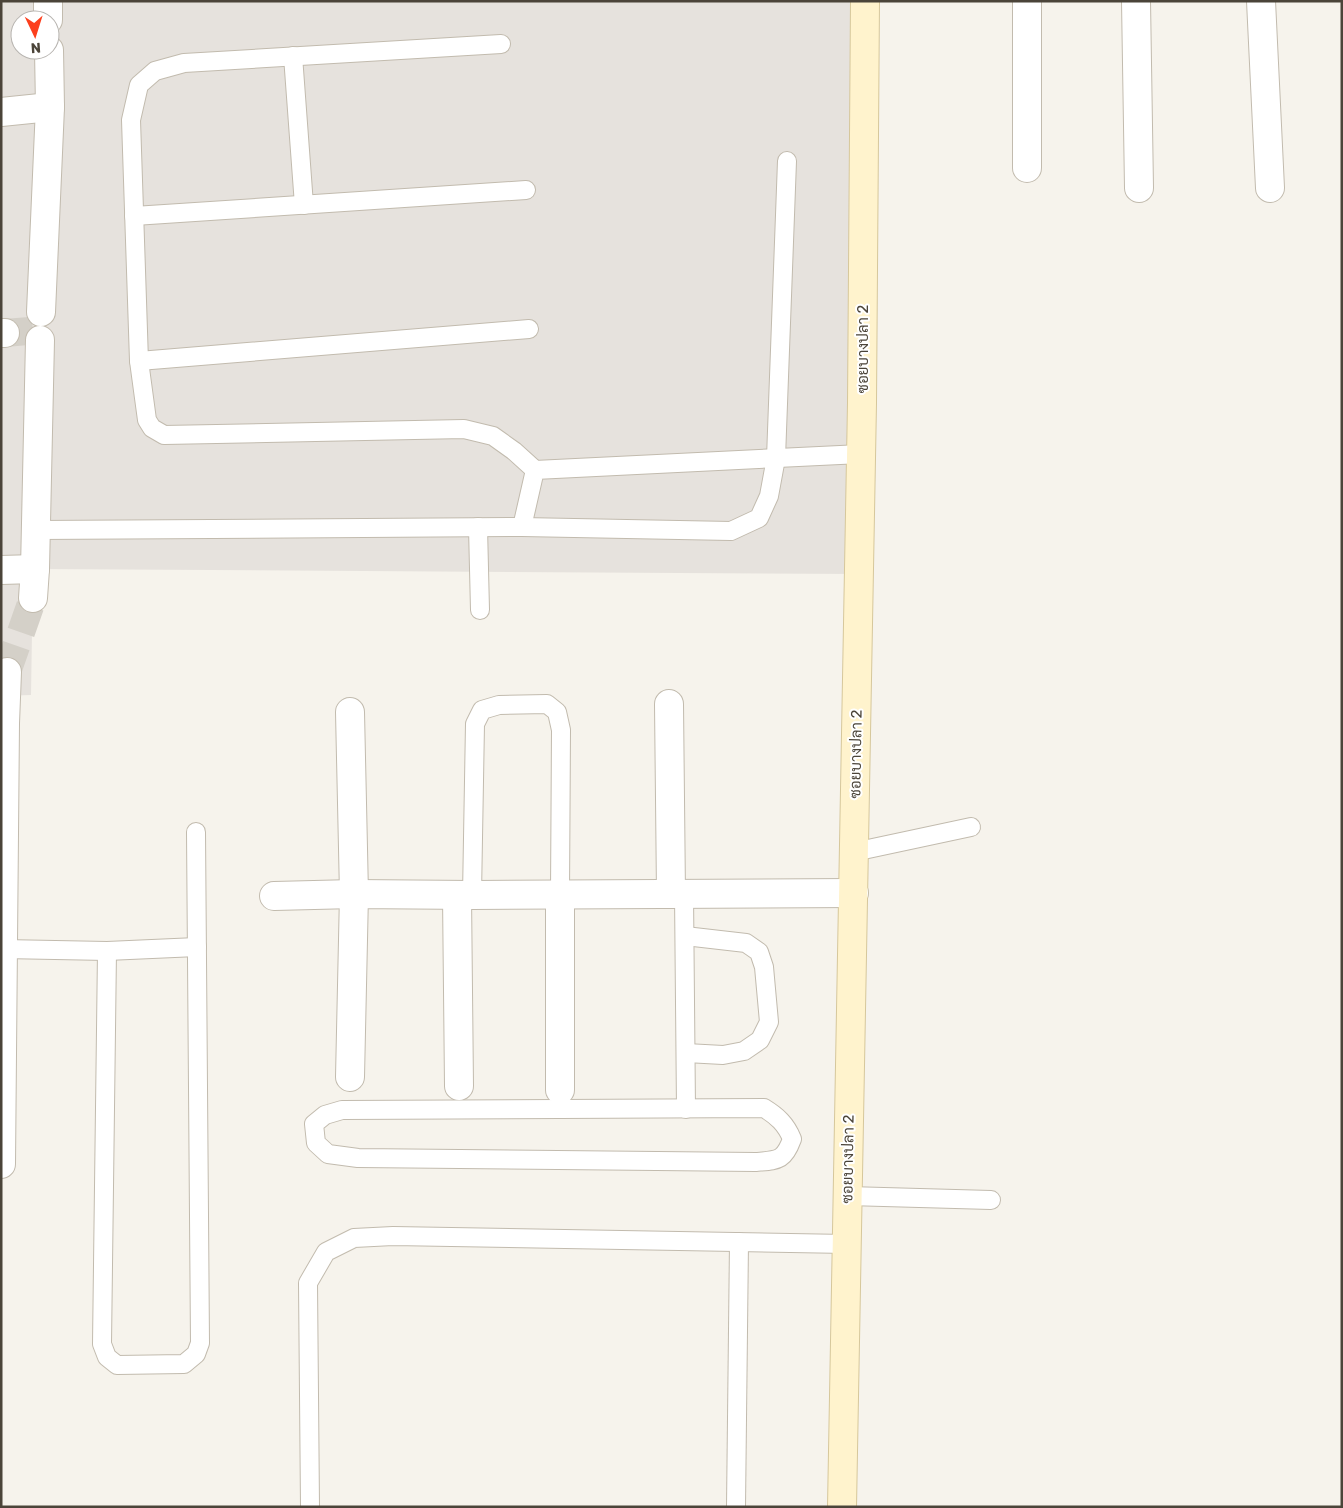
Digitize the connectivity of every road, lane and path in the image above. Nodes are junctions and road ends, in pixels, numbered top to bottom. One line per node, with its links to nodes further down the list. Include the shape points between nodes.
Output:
1 (865, 1): 21 (street, ซอยบางปลา 2)
2 (1027, 1): 11 (street)
3 (1136, 1): 12 (street)
4 (1261, 1): 13 (street)
5 (501, 44): 6 (lane)
6 (293, 56): 15 (lane); 16 (lane, via 184,63 155,71 138,85 131,120)
7 (49, 60): 8 (street)
8 (50, 107): 9 (street); 17 (street)
9 (1, 112)
10 (787, 161): 22 (lane)
11 (1027, 168)
12 (1139, 188)
13 (1270, 188)
14 (526, 190): 15 (lane)
15 (304, 205): 16 (lane)
16 (134, 216): 20 (lane)
17 (41, 312)
18 (529, 329): 20 (lane)
19 (40, 340): 26 (street)
20 (139, 361): 23 (lane, via 147,420 152,428 164,434 464,429 493,436)
21 (861, 454): 22 (lane); 37 (street, ซอยบางปลา 2)
22 (776, 458): 23 (lane); 25 (lane, via 769,496 759,518 731,531)
23 (535, 470): 25 (lane)
24 (478, 527): 25 (lane); 26 (lane); 30 (lane)
25 (522, 527)
26 (36, 530): 27 (street)
27 (35, 569): 28 (street); 29 (street)
28 (1, 570)
29 (33, 598)
30 (480, 610)
31 (7, 672): 34 (street)
32 (668, 704): 42 (street)
33 (350, 712): 40 (street)
34 (3, 804): 38 (street)
35 (971, 827): 37 (lane)
36 (196, 832): 46 (lane)
37 (854, 852): 39 (street, ซอยบางปลา 2)
38 (2, 856): 47 (street)
39 (854, 893): 42 (street); 55 (street, ซอยบางปลา 2)
40 (354, 894): 43 (street); 44 (street); 50 (street)
41 (560, 894): 42 (street); 43 (street); 43 (lane, via 561,730 557,712 547,704 499,705 482,710 475,724); 52 (street)
42 (678, 894): 45 (lane)
43 (464, 895): 51 (street)
44 (274, 896)
45 (685, 936): 49 (lane); 49 (lane, via 746,943 758,952 764,967 769,1022 760,1040 744,1051 723,1055)
46 (197, 947): 48 (lane); 48 (lane, via 200,1343 196,1354 184,1364 118,1365 106,1357 102,1344)
47 (3, 949): 48 (lane); 54 (street)
48 (107, 951)
49 (686, 1053): 53 (lane)
50 (350, 1077)
51 (459, 1086)
52 (560, 1090)
53 (686, 1109): 53 (lane, via 342,1110 325,1115 314,1124 316,1143 328,1154 358,1158 756,1162 775,1160 787,1152 792,1139 779,1118 764,1108)
54 (1, 1164)
55 (848, 1196): 56 (lane); 58 (street, ซอยบางปลา 2)
56 (991, 1200)
57 (739, 1242): 58 (lane); 59 (lane, via 393,1236 354,1238 326,1252 308,1283); 60 (lane)
58 (847, 1244): 61 (street, ซอยบางปลา 2)
59 (310, 1507)
60 (736, 1507)
61 (842, 1507)

